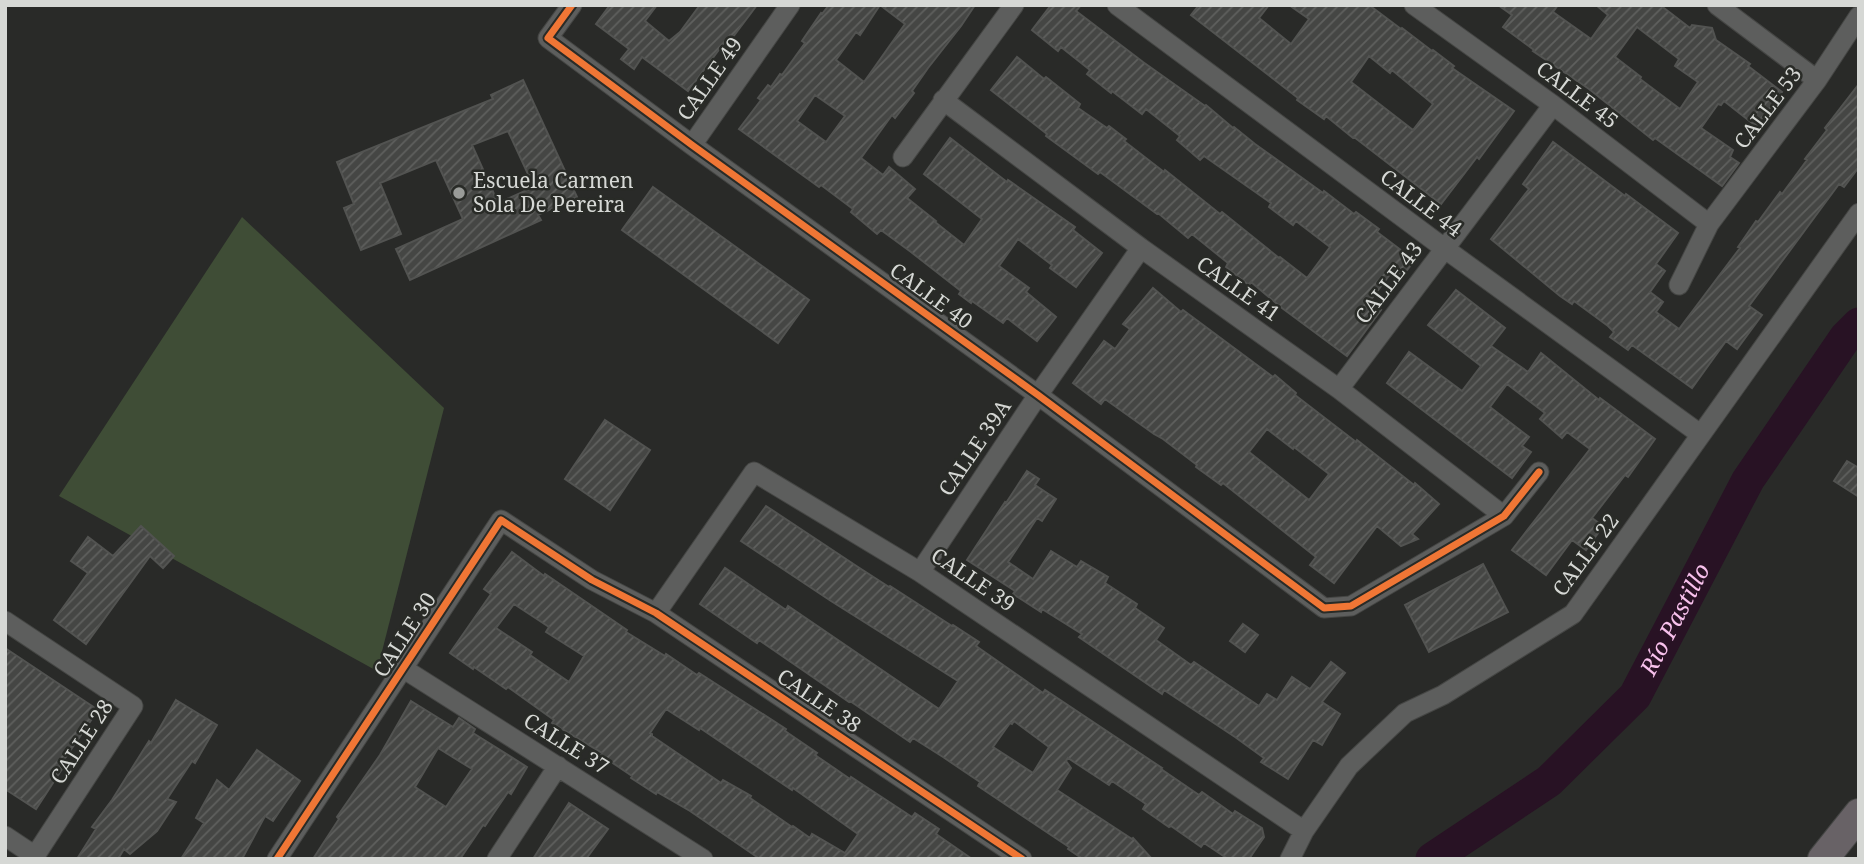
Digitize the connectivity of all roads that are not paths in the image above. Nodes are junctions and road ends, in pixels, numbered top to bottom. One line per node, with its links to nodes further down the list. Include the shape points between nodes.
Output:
1 (572, 5): 11 (street, CALLE 40, via 548,38)
2 (790, 5): 11 (street, CALLE 49)
3 (1014, 5): 9 (street)
4 (1117, 5): 16 (street, CALLE 44)
5 (1414, 5): 10 (street, CALLE 45)
6 (1717, 5): 8 (street)
7 (1859, 16): 8 (street, CALLE 53)
8 (1817, 80): 14 (street, CALLE 53)
9 (943, 100): 12 (street); 15 (street, CALLE 41)
10 (1553, 105): 14 (street, CALLE 45); 16 (street, CALLE 43)
11 (692, 145): 19 (street, CALLE 40)
12 (903, 157)
13 (1859, 213): 20 (street, CALLE 22)
14 (1709, 224): 17 (street, CALLE 53)
15 (1141, 248): 18 (street, CALLE 41); 19 (street, CALLE 39A)
16 (1444, 248): 18 (street, CALLE 43); 20 (street, CALLE 44)
17 (1679, 285)
18 (1339, 389): 22 (street, CALLE 41)
19 (1038, 395): 22 (street, CALLE 40, via 1324,608 1351,606); 23 (street, CALLE 39A)
20 (1700, 434): 30 (street, CALLE 22, via 1573,614 1443,695 1405,713 1349,766)
21 (1539, 472): 22 (street)
22 (1504, 516)
23 (920, 572): 25 (street, CALLE 39, via 754,472); 30 (street, CALLE 39)
24 (592, 580): 25 (street, CALLE 38); 27 (street, CALLE 30, via 501,520)
25 (656, 613): 36 (street, CALLE 38)
26 (5, 621): 32 (street, CALLE 28, via 133,706)
27 (404, 669): 28 (street, CALLE 37); 33 (street, CALLE 30)
28 (558, 766): 34 (street); 35 (street, CALLE 37)
29 (1859, 814): 38 (main road)
30 (1304, 831): 37 (street, CALLE 22)
31 (5, 836): 32 (street)
32 (34, 857)
33 (277, 859)
34 (497, 859)
35 (703, 859)
36 (1022, 859)
37 (1290, 859)
38 (1823, 859)

